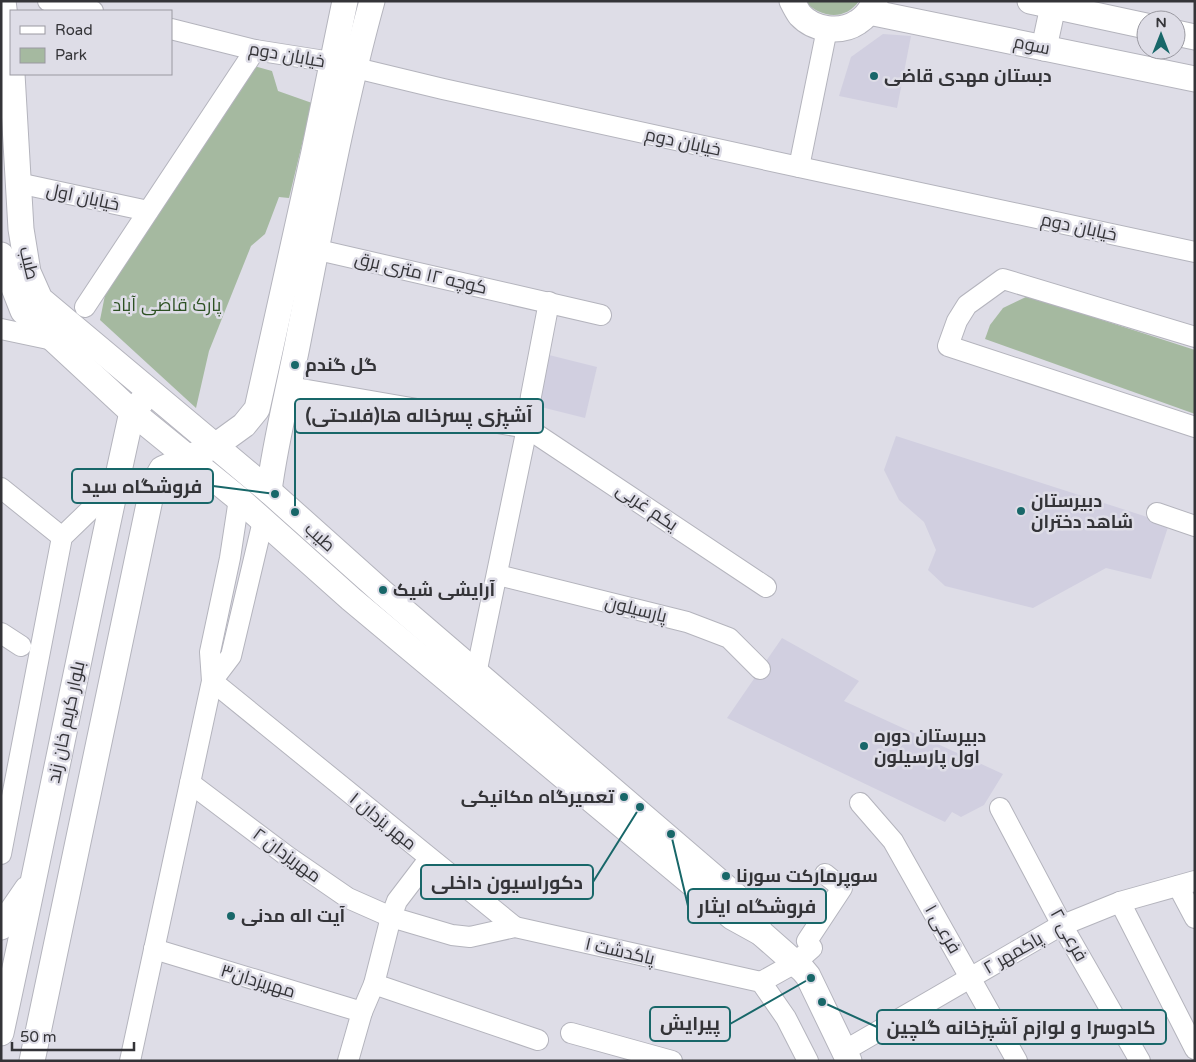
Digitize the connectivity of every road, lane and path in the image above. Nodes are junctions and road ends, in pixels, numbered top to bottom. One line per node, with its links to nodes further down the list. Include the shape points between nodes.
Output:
1 (3, 1): 14 (main road)
2 (48, 1): 8 (street)
3 (345, 1): 15 (main road)
4 (372, 1): 15 (main road)
5 (792, 1): 11 (main road, via 800,15)
6 (1041, 4): 9 (main road); 12 (main road)
7 (872, 7): 11 (main road, via 858,23); 12 (main road, سوم)
8 (88, 10)
9 (1136, 24)
10 (172, 29): 13 (street, خیابان دوم)
11 (827, 29): 18 (street)
12 (1044, 48): 17 (main road, سوم)
13 (255, 50): 15 (street, خیابان دوم); 20 (street)
14 (10, 57)
15 (342, 65): 18 (street, خیابان دوم); 21 (main road, via 314,152)
16 (12, 75): 19 (main road, طیب)
17 (1195, 79)
18 (799, 167): 22 (street, خیابان دوم)
19 (18, 183): 20 (street, خیابان اول); 31 (main road, طیب, via 28,272 40,299)
20 (148, 211): 25 (street)
21 (305, 247): 24 (street, کوچه ۱۲ متری برق); 30 (main road); 35 (main road, بلوار کریم خان زند, via 257,409 244,425)
22 (1195, 252)
23 (1, 254): 29 (main road, طیب, via 23,311)
24 (549, 302): 26 (street, کوچه ۱۲ متری برق); 34 (street)
25 (85, 307)
26 (601, 315)
27 (1, 329): 29 (street)
28 (1195, 337): 33 (street, via 1003,279 967,305 956,321 948,346)
29 (53, 340): 32 (main road, طیب)
30 (290, 387): 34 (street); 39 (main road, via 274,453)
31 (150, 392): 32 (main road); 35 (main road, طیب)
32 (132, 412): 36 (main road, طیب); 40 (main road, بلوار کریم خان زند)
33 (1195, 427)
34 (527, 428): 48 (street); 49 (street, یکم غربی)
35 (215, 446): 36 (main road, بلوار کریم خان زند); 39 (main road, طیب)
36 (187, 458): 38 (main road, بلوار کریم خان زند, via 162,469); 41 (main road, طیب)
37 (1, 488): 46 (street)
38 (152, 491): 40 (main road, via 143,480 129,477); 80 (main road, بلوار کریم خان زند)
39 (269, 491): 54 (main road, طیب, via 382,592)
40 (114, 492): 46 (street); 61 (main road, بلوار کریم خان زند)
41 (239, 499): 43 (main road, طیب); 45 (street)
42 (1157, 513): 44 (street)
43 (263, 521): 47 (street); 54 (main road, طیب, via 351,599)
44 (1195, 526)
45 (233, 536): 47 (street, via 243,532 254,536); 53 (street, via 210,652)
46 (62, 537): 58 (street)
47 (258, 545): 53 (street, via 231,656)
48 (498, 575): 52 (street, پارسیلون, via 687,622 730,638); 54 (street)
49 (766, 587)
50 (1, 633): 51 (street)
51 (22, 646)
52 (760, 669)
53 (212, 681): 55 (street); 59 (street, مهر یزدان ۱)
54 (470, 684): 70 (main road, طیب, via 732,917 761,933)
55 (190, 783): 64 (street, مهریزدان ۲, via 286,856 348,898); 69 (street)
56 (860, 803): 71 (street, فرعی ۱, via 893,841)
57 (1000, 808): 66 (street, فرعی ۲)
58 (1, 854)
59 (429, 858): 64 (street, مهر یزدان ۱, via 396,901); 68 (street)
60 (825, 874): 70 (street, via 842,888 807,941 812,948)
61 (34, 879): 67 (main road); 75 (main road, بلوار کریم خان زند)
62 (1186, 883): 63 (street, پاکمهر ۲); 65 (street)
63 (1120, 902): 66 (street, پاکمهر ۲); 78 (street)
64 (391, 917): 68 (street, پاکدشت ۱, via 452,936 470,936); 73 (street, مهر یزدان ۱)
65 (1195, 918)
66 (1062, 925): 71 (street, پاکمهر ۲); 86 (street, فرعی ۲)
67 (1, 927)
68 (514, 927): 72 (street, پاکدشت ۱)
69 (154, 949): 74 (street, مهریزدان۳); 81 (street)
70 (795, 963): 72 (street); 79 (main road, طیب, via 808,976)
71 (970, 978): 79 (street, پاکمهر ۲); 85 (street, فرعی ۱)
72 (761, 982): 84 (street, via 786,1018)
73 (374, 984): 74 (street, مهر یزدان ۱); 77 (street)
74 (362, 1012): 82 (street, مهر یزدان ۱)
75 (1, 1033)
76 (571, 1033): 83 (street)
77 (538, 1040)
78 (1195, 1050)
79 (846, 1056)
80 (32, 1061)
81 (130, 1061)
82 (348, 1061)
83 (672, 1061)
84 (808, 1061)
85 (1017, 1061)
86 (1140, 1061)

